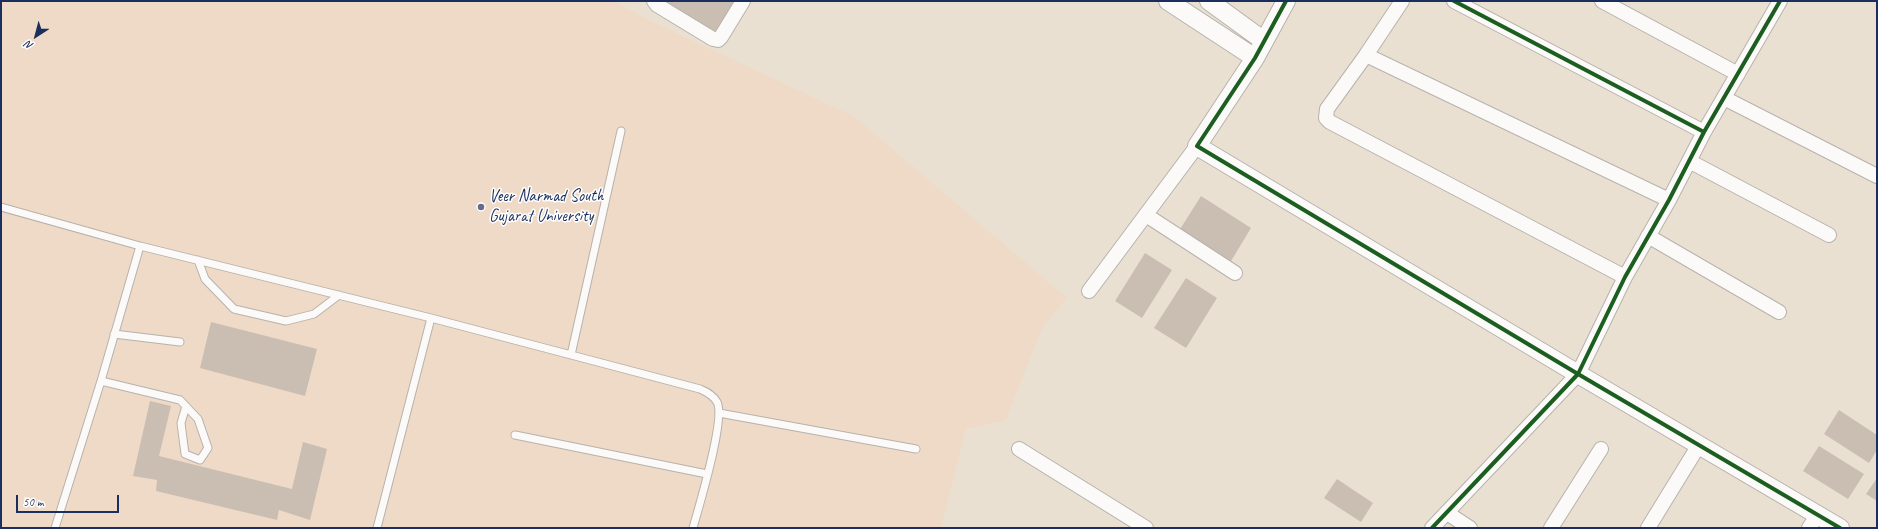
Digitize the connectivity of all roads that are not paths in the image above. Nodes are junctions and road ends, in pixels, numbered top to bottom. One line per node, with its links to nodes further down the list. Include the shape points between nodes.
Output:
1 (654, 1): 2 (street, via 718,40)
2 (743, 1)
3 (1168, 1): 12 (street)
4 (1209, 1): 10 (street)
5 (1286, 1): 10 (street)
6 (1402, 1): 11 (street)
7 (1454, 1): 16 (street)
8 (1602, 1): 13 (street)
9 (1774, 3): 13 (street)
10 (1264, 41): 12 (street)
11 (1366, 55): 20 (street); 28 (street, via 1327,109 1326,118 1330,122)
12 (1255, 58): 17 (street)
13 (1738, 74): 14 (street)
14 (1724, 98): 16 (street); 19 (street)
15 (621, 131): 35 (lane)
16 (1704, 132): 18 (street)
17 (1197, 146): 22 (street); 36 (street)
18 (1689, 161): 20 (street); 23 (street)
19 (1877, 176)
20 (1669, 200): 24 (street)
21 (1, 208): 25 (lane)
22 (1146, 215): 27 (street); 29 (street)
23 (1829, 235)
24 (1648, 236): 28 (street); 31 (street)
25 (140, 246): 26 (lane); 33 (lane)
26 (198, 260): 30 (lane); 30 (lane, via 205,279 234,309 286,321 314,314)
27 (1235, 274)
28 (1625, 277): 36 (street)
29 (1089, 291)
30 (339, 295): 32 (lane)
31 (1779, 312)
32 (430, 318): 35 (lane); 49 (lane)
33 (114, 334): 34 (lane); 37 (lane)
34 (180, 342)
35 (571, 355): 39 (lane, via 700,389 710,393 714,398)
36 (1578, 374): 41 (street); 46 (street)
37 (101, 381): 38 (lane, via 180,400); 48 (lane)
38 (186, 406): 38 (lane, via 198,419 208,448 200,460 185,454 181,423)
39 (719, 413): 42 (lane); 45 (lane)
40 (515, 434): 45 (lane)
41 (1699, 445): 47 (street); 55 (street)
42 (916, 449)
43 (1019, 449): 51 (street)
44 (1601, 449): 54 (street)
45 (707, 474): 50 (lane)
46 (1447, 513): 52 (street); 53 (street)
47 (1813, 522): 56 (street)
48 (55, 528)
49 (377, 528)
50 (693, 528)
51 (1146, 528)
52 (1432, 528)
53 (1470, 528)
54 (1551, 528)
55 (1648, 528)
56 (1840, 528)

